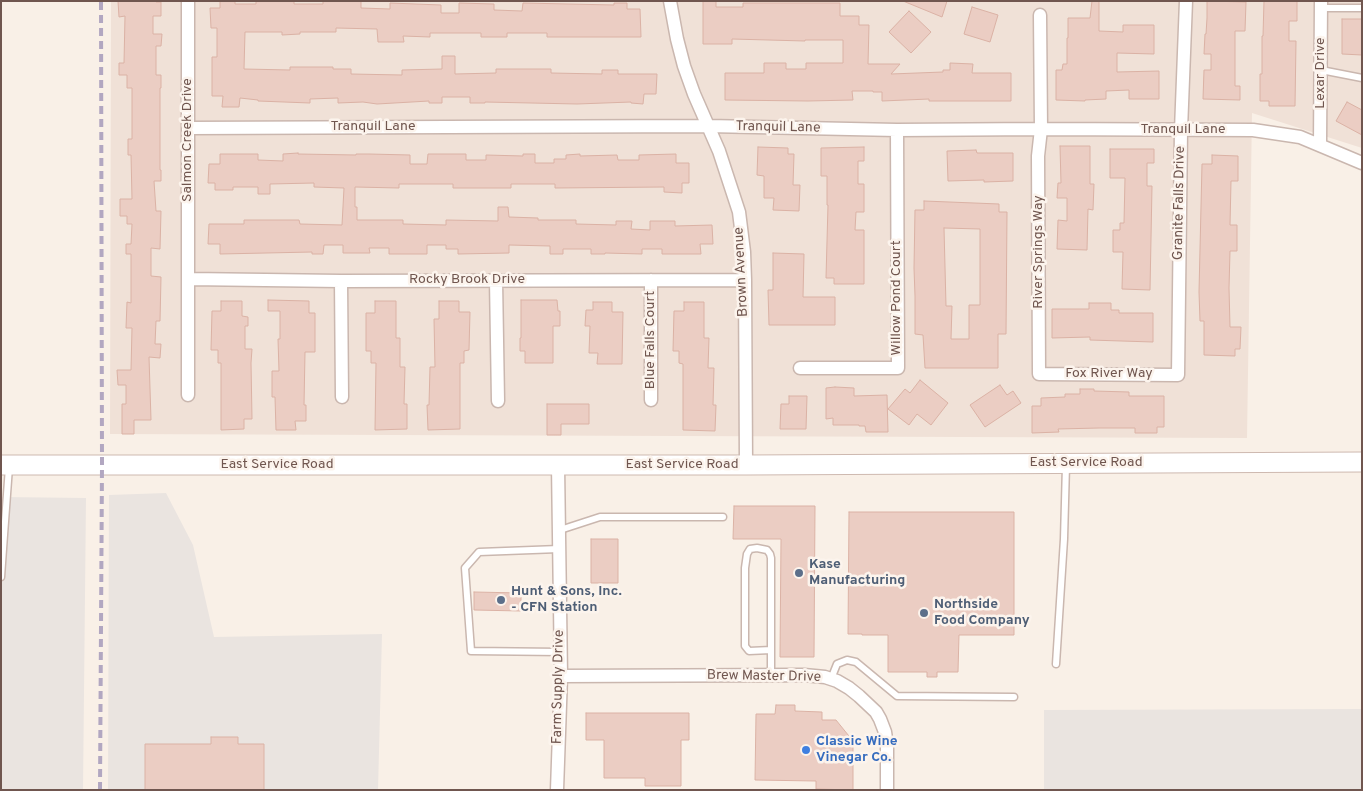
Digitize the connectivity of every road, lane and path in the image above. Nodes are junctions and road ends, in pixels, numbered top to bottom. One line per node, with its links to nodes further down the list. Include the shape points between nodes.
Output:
1 (188, 1): 10 (street, Salmon Creek Drive)
2 (670, 1): 9 (street, Brown Avenue, via 684,66)
3 (1186, 1): 13 (street, Granite Falls Drive)
4 (1321, 4): 5 (lane); 7 (street, Lexar Drive)
5 (1362, 8)
6 (1040, 15): 11 (street, River Springs Way)
7 (1321, 70): 8 (lane); 14 (street, Lexar Drive)
8 (1362, 78)
9 (708, 126): 10 (street, Tranquil Lane); 12 (street, Tranquil Lane); 20 (street, Brown Avenue, via 739,212)
10 (188, 128): 16 (street, Salmon Creek Drive)
11 (1041, 129): 12 (street, Tranquil Lane); 13 (street, Tranquil Lane); 22 (street, River Springs Way, via 1038,156)
12 (897, 130): 21 (street, Willow Pond Court, via 898,368)
13 (1181, 130): 14 (street, Tranquil Lane, via 1262,130 1300,137); 23 (street, Granite Falls Drive)
14 (1320, 145): 15 (street, Tranquil Lane)
15 (1362, 163)
16 (189, 279): 17 (street, Rocky Brook Drive); 24 (street, Salmon Creek Drive)
17 (341, 280): 18 (street, Rocky Brook Drive); 25 (street)
18 (496, 280): 19 (street, Rocky Brook Drive); 27 (street)
19 (651, 280): 20 (street, Rocky Brook Drive); 26 (street, Blue Falls Court)
20 (745, 280): 32 (street, Brown Avenue)
21 (800, 368)
22 (1039, 374): 23 (street, Fox River Way)
23 (1178, 375)
24 (188, 395)
25 (342, 397)
26 (651, 400)
27 (498, 401)
28 (1362, 462): 29 (street, East Service Road)
29 (1066, 463): 32 (street, East Service Road); 41 (lane)
30 (5, 465): 31 (street, East Service Road); 33 (lane)
31 (558, 465): 32 (street, East Service Road); 35 (street, Farm Supply Drive)
32 (746, 465)
33 (3, 503): 36 (lane)
34 (723, 516): 35 (lane, via 600,517)
35 (560, 530): 37 (street, Farm Supply Drive)
36 (3, 535): 38 (lane)
37 (559, 549): 40 (street, Farm Supply Drive); 40 (lane, via 479,552 465,568 471,651)
38 (1, 577)
39 (771, 650): 39 (lane, via 771,558 766,550 750,549 745,568 745,646 749,651); 43 (lane)
40 (561, 652): 42 (street, Farm Supply Drive)
41 (1056, 664)
42 (561, 676): 43 (street, Brew Master Drive); 46 (street, Farm Supply Drive)
43 (771, 676): 44 (street, Brew Master Drive)
44 (831, 679): 45 (lane, via 837,664 847,660 856,662 897,696); 47 (street, Brew Master Drive, via 859,696 880,719 887,745)
45 (1014, 697)
46 (557, 790)
47 (887, 790)

